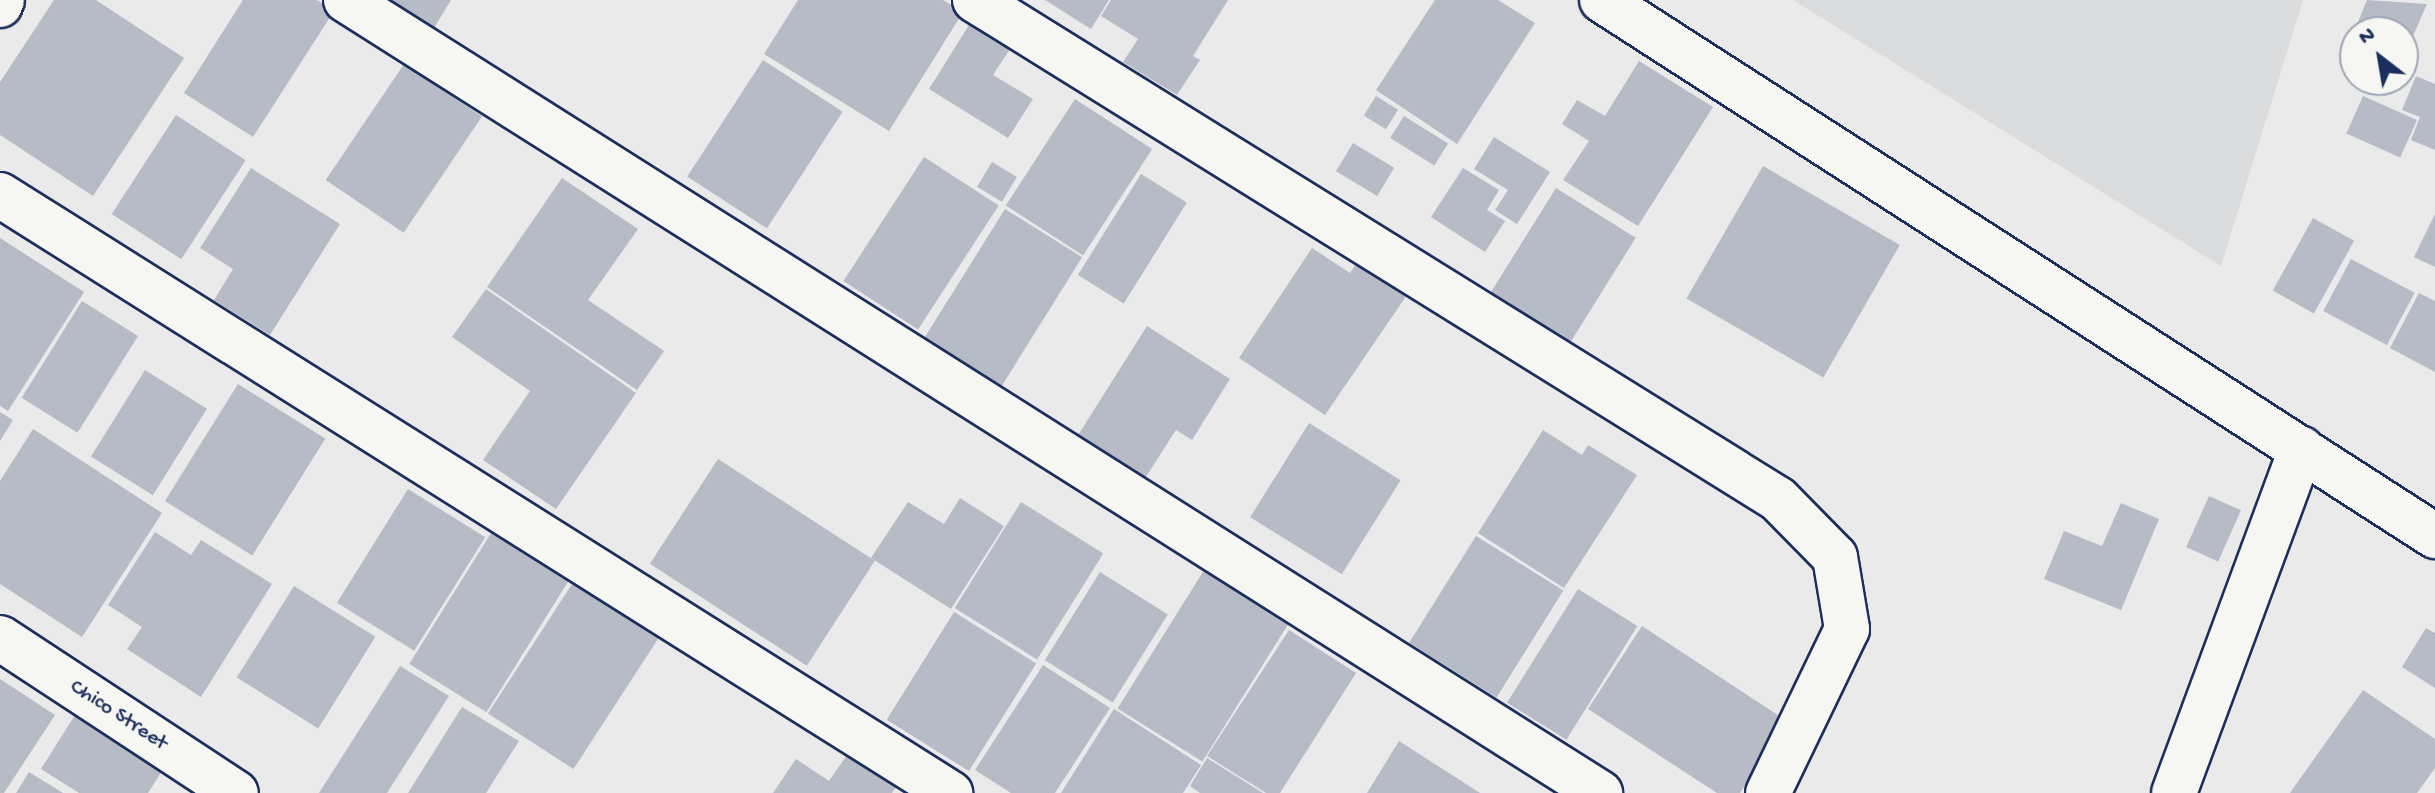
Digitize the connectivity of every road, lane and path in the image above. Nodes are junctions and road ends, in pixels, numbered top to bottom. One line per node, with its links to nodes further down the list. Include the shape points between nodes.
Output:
1 (346, 0): 11 (street)
2 (975, 0): 12 (street, via 1778,499 1835,557 1847,629)
3 (1602, 0): 5 (street)
4 (0, 195): 10 (street)
5 (2301, 449): 6 (street); 8 (street)
6 (2435, 536)
7 (0, 638): 9 (street, Chico Street)
8 (2177, 792)
9 (236, 793)
10 (950, 793)
11 (1600, 793)
12 (1768, 793)

